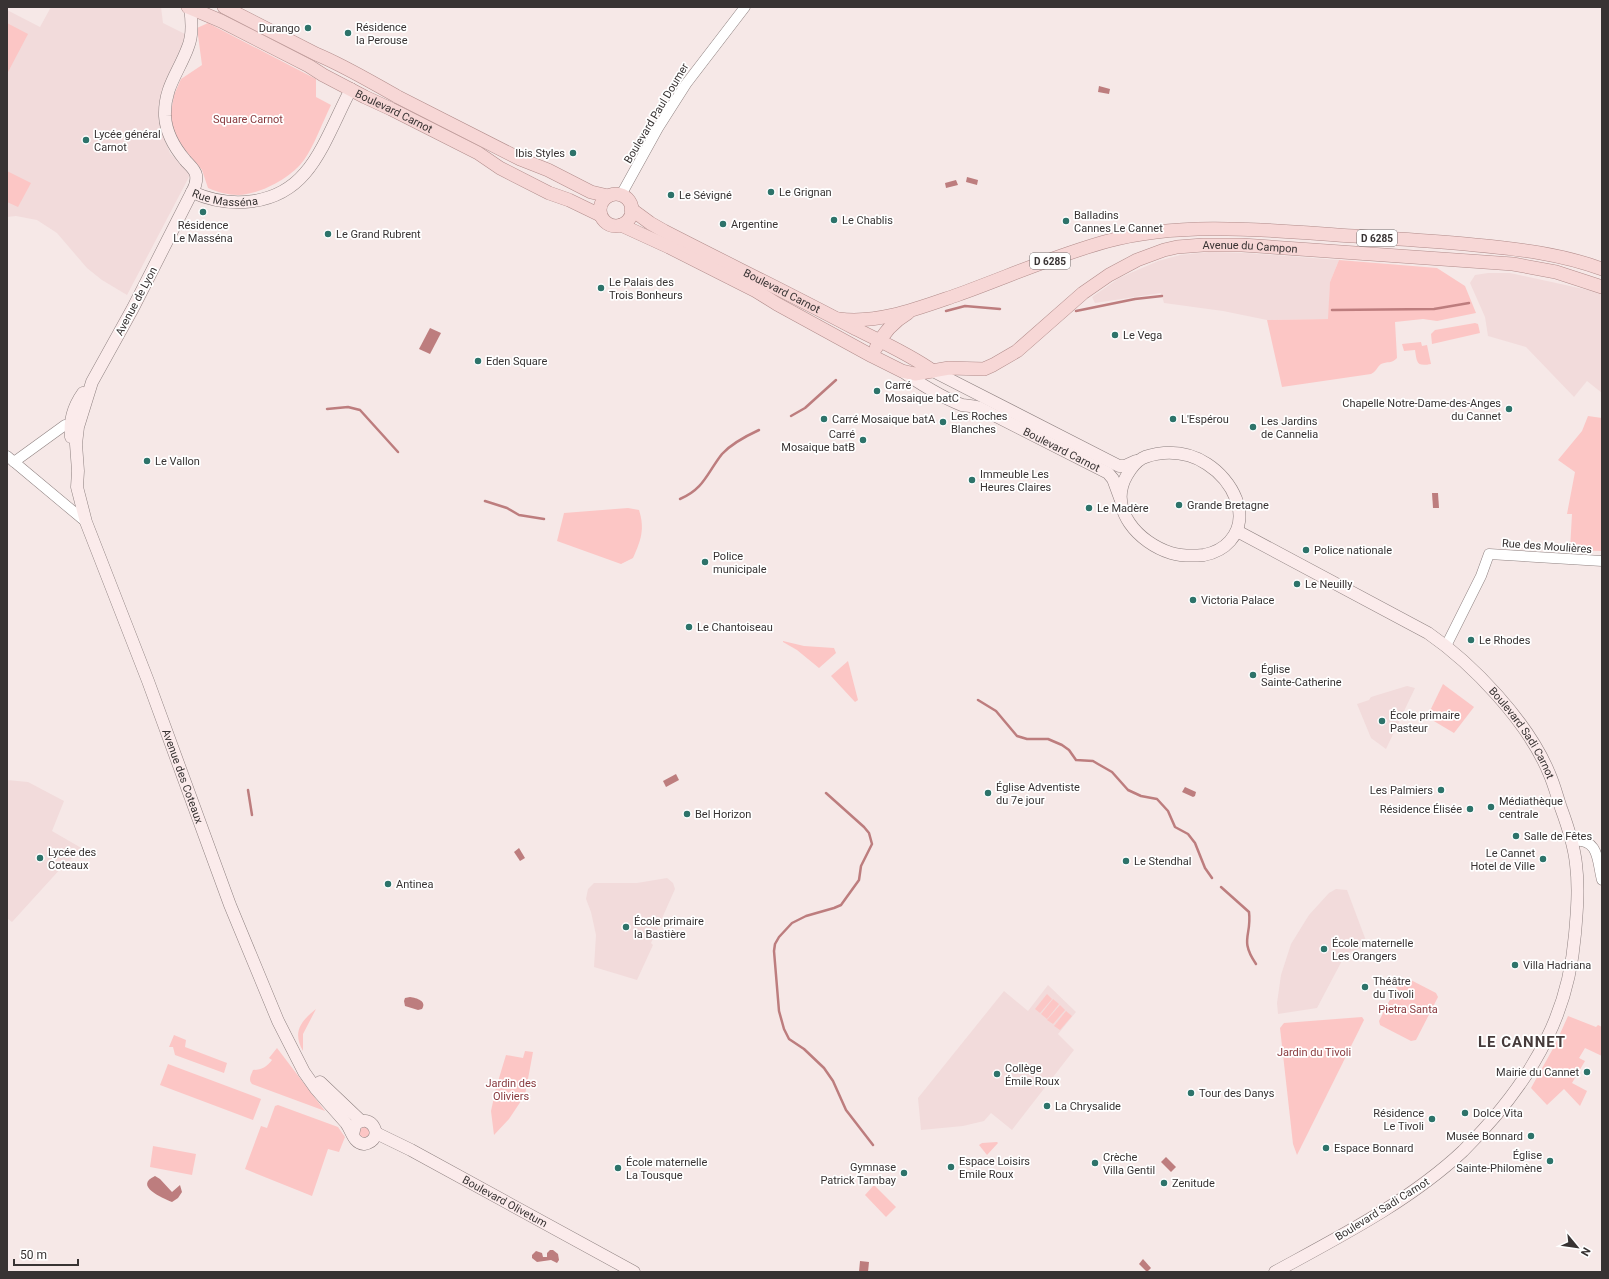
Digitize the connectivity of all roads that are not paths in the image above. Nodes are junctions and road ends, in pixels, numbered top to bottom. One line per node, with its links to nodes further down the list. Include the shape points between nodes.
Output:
1 (224, 7): 9 (main road, Boulevard Carnot, via 520,159 591,192)
2 (745, 7): 8 (street, Boulevard Paul Doumer, via 686,84)
3 (189, 8): 4 (main road, Boulevard Carnot, via 243,32); 7 (main road, Rue Masséna, via 192,24 189,46 170,84 165,111 167,128 175,148 196,174)
4 (351, 89): 5 (main road, Boulevard Carnot); 6 (main road, Rue Masséna)
5 (365, 97): 6 (main road, via 354,100); 11 (main road, Boulevard Carnot, via 444,135 549,193)
6 (339, 114): 7 (main road, Rue Masséna, via 306,172 284,190 264,199 245,203 207,199)
7 (192, 192): 21 (main road, Avenue de Lyon)
8 (621, 195): 9 (main road); 10 (main road, via 628,200)
9 (608, 196): 11 (main road, via 600,206)
10 (631, 209): 12 (main road, via 628,220); 16 (main road, Boulevard Carnot, via 664,231 754,278)
11 (600, 215): 12 (main road, via 606,223)
12 (620, 225): 18 (main road, Boulevard Carnot, via 756,291)
13 (1602, 269): 15 (main road, Avenue du Campon / D 6285, via 1545,253 1435,241 1246,229 1173,230 1127,236 1084,248)
14 (1602, 287): 20 (main road, Avenue du Campon / D 6285, via 1556,272 1513,264 1242,245 1184,246 1149,255 1108,275 1083,293 1017,351 997,363 984,369 949,368)
15 (913, 311): 16 (main road, Avenue du Campon / D 6285, via 863,320); 17 (main road, Avenue du Campon, via 895,321)
16 (839, 318): 17 (main road, Boulevard Carnot)
17 (879, 341): 18 (main road, Avenue du Campon); 20 (main road, Boulevard Carnot, via 916,359)
18 (872, 356): 19 (main road, Boulevard Carnot)
19 (902, 371): 20 (main road, Boulevard Carnot, via 919,374); 30 (main road, Boulevard Carnot, via 919,383 962,405 980,408 1108,473 1113,479)
20 (933, 371): 26 (main road, Boulevard Carnot, via 1119,466)
21 (92, 382): 22 (main road, Avenue des Coteaux)
22 (79, 408): 23 (main road, Avenue des Coteaux, via 71,414); 24 (main road, Avenue des Coteaux)
23 (70, 427): 24 (street, via 74,429); 25 (street, via 65,425); 27 (main road, Avenue des Coteaux)
24 (76, 444): 27 (main road, Avenue des Coteaux)
25 (11, 459): 29 (street)
26 (1136, 461): 30 (main road, via 1124,482); 32 (main road, via 1145,456 1169,453 1182,454 1207,464 1223,479 1237,500 1240,512)
27 (75, 471): 28 (main road, Avenue des Coteaux)
28 (77, 490): 29 (street, via 71,501); 31 (main road, Avenue des Coteaux)
29 (59, 500): 31 (street)
30 (1120, 500): 32 (main road, via 1126,520 1133,529 1170,553 1188,556 1207,554 1222,548)
31 (86, 522): 37 (main road, Avenue des Coteaux, via 230,905 281,1029)
32 (1237, 531): 34 (main road, Boulevard Sadi Carnot, via 1423,630)
33 (1602, 561): 34 (street, Rue des Moulières, via 1489,554 1481,576)
34 (1446, 646): 35 (main road, Boulevard Sadi Carnot, via 1500,697 1531,739 1549,771)
35 (1573, 842): 36 (street, via 1584,842 1594,848); 42 (main road, Boulevard Sadi Carnot, via 1578,896 1570,968 1548,1036 1513,1094 1486,1127 1442,1170 1405,1197)
36 (1602, 880)
37 (299, 1062): 38 (main road, Avenue des Coteaux); 40 (main road, Avenue des Coteaux, via 316,1089 346,1123)
38 (361, 1121): 39 (main road, via 371,1124); 40 (main road, via 355,1125)
39 (376, 1133): 40 (main road, via 373,1140 364,1144 358,1143); 41 (main road, Boulevard Olivetum)
40 (353, 1136)
41 (634, 1272)
42 (1275, 1272)

